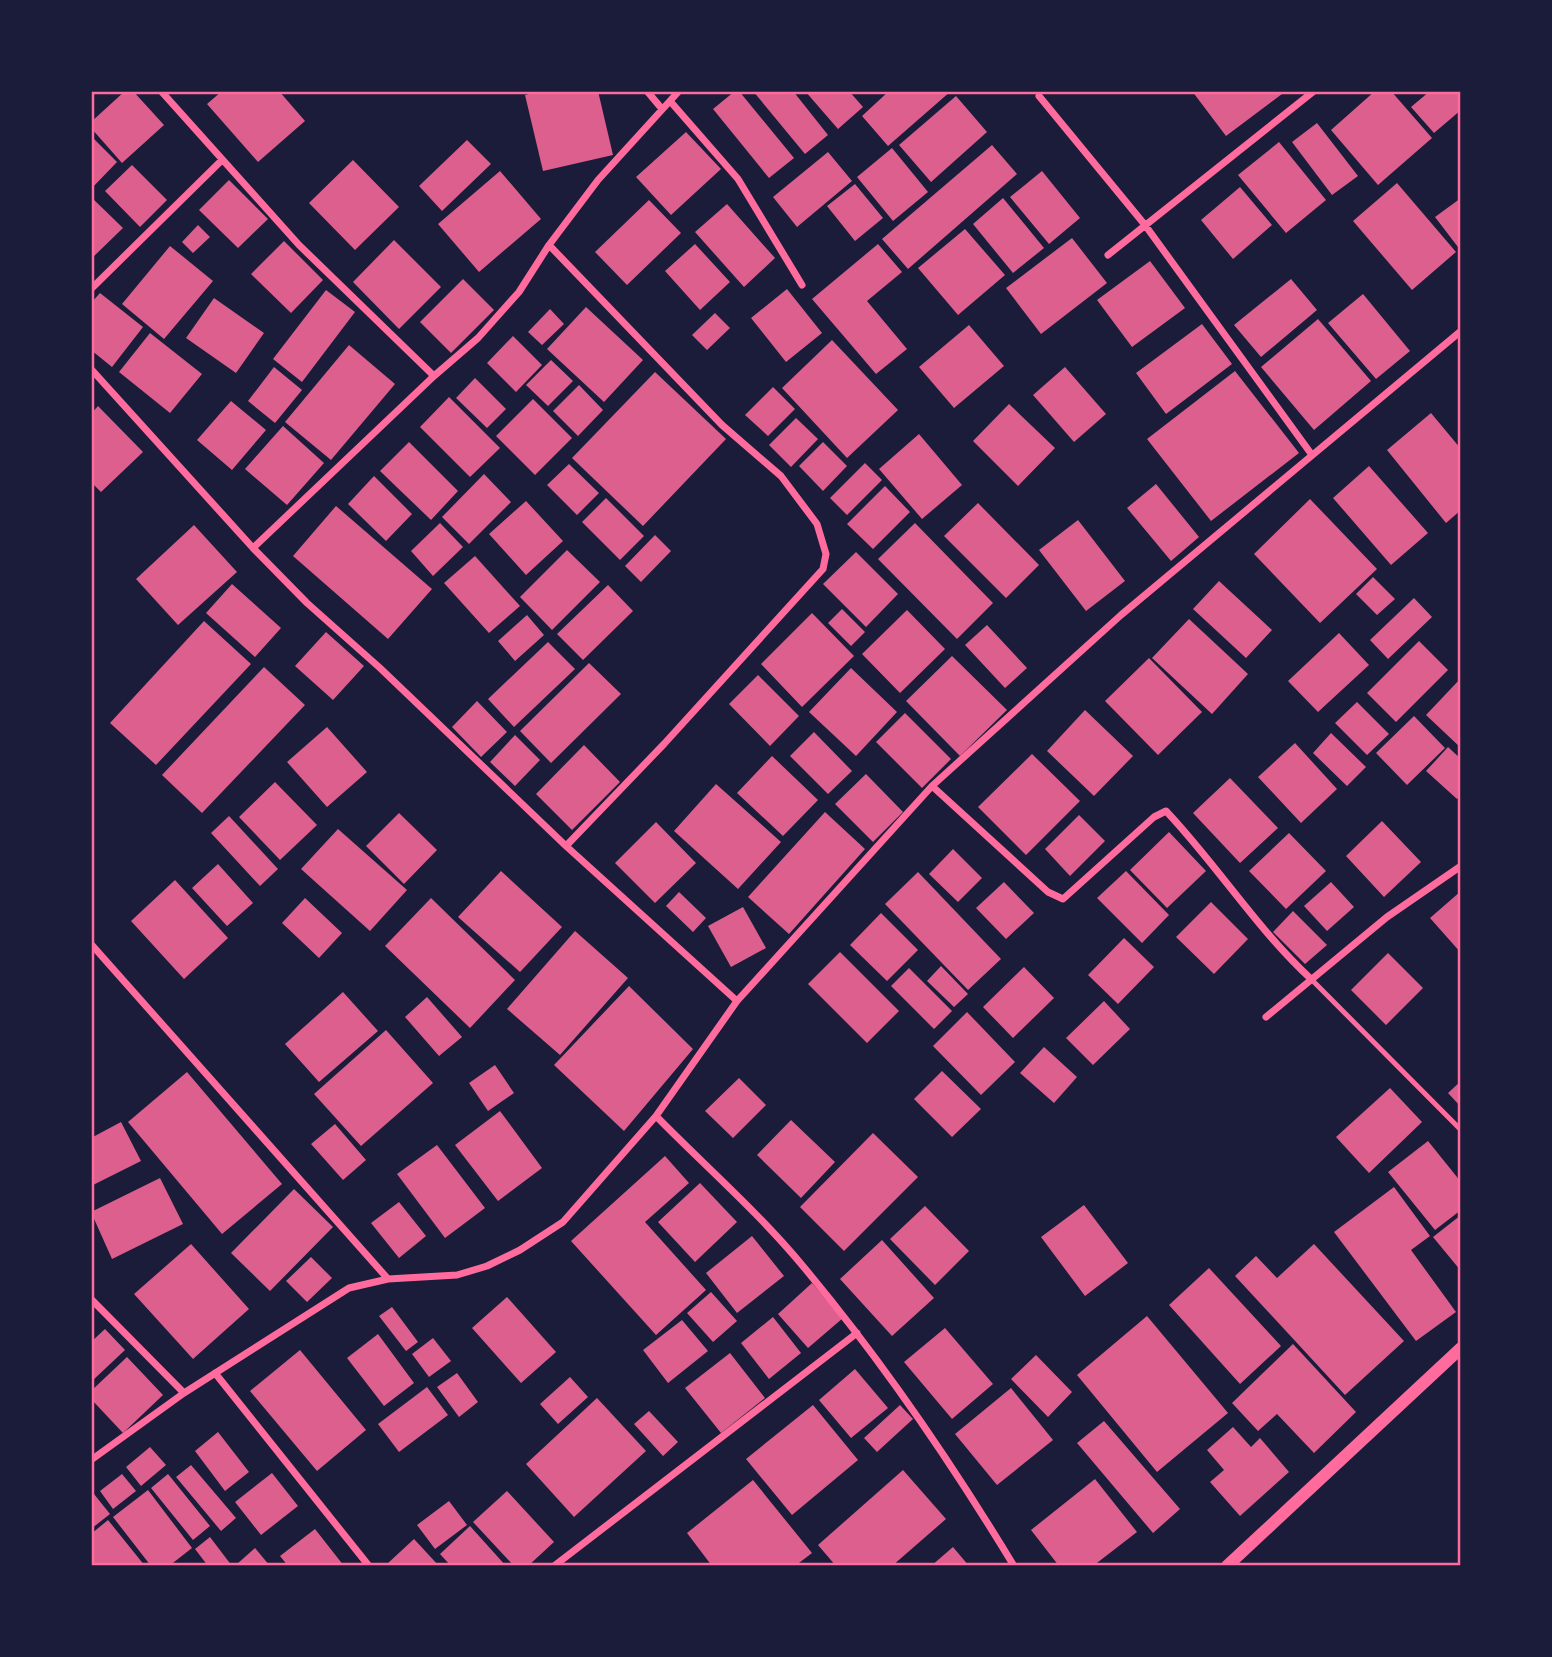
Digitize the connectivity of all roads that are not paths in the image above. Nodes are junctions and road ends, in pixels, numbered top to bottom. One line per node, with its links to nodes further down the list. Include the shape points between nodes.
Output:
1 (161, 91): 8 (street)
2 (647, 91): 7 (street)
3 (679, 91): 6 (street)
4 (1314, 91): 9 (street)
5 (1039, 96): 9 (street)
6 (670, 101): 7 (street); 12 (street, via 738,178)
7 (662, 109): 10 (street, via 598,180)
8 (222, 160): 13 (street); 16 (street, via 299,245)
9 (1145, 225): 11 (street); 17 (street)
10 (549, 245): 16 (street, via 519,292 478,338); 20 (street, via 722,425 781,476 817,524 826,554 822,569)
11 (1108, 255)
12 (802, 285)
13 (91, 289)
14 (1461, 331): 17 (street)
15 (91, 369): 18 (street)
16 (434, 376): 18 (street)
17 (1312, 455): 19 (street, via 1121,615)
18 (253, 548): 20 (street)
19 (932, 786): 23 (street, via 1048,892 1063,900 1166,811); 24 (street)
20 (566, 846): 24 (street)
21 (1461, 866): 23 (street, via 1387,917)
22 (91, 944): 28 (street)
23 (1311, 979): 25 (street); 27 (lane)
24 (737, 1001): 26 (street)
25 (1266, 1017)
26 (656, 1116): 28 (street, via 563,1222 520,1250 457,1275); 30 (street, via 800,1262)
27 (1461, 1130)
28 (388, 1279): 32 (street, via 349,1288)
29 (91, 1299): 33 (street)
30 (856, 1333): 36 (street); 37 (street, via 981,1511)
31 (1459, 1356): 38 (street)
32 (215, 1373): 33 (street); 35 (street)
33 (184, 1393): 34 (street)
34 (91, 1460)
35 (369, 1566)
36 (554, 1566)
37 (1014, 1566)
38 (1227, 1566)

